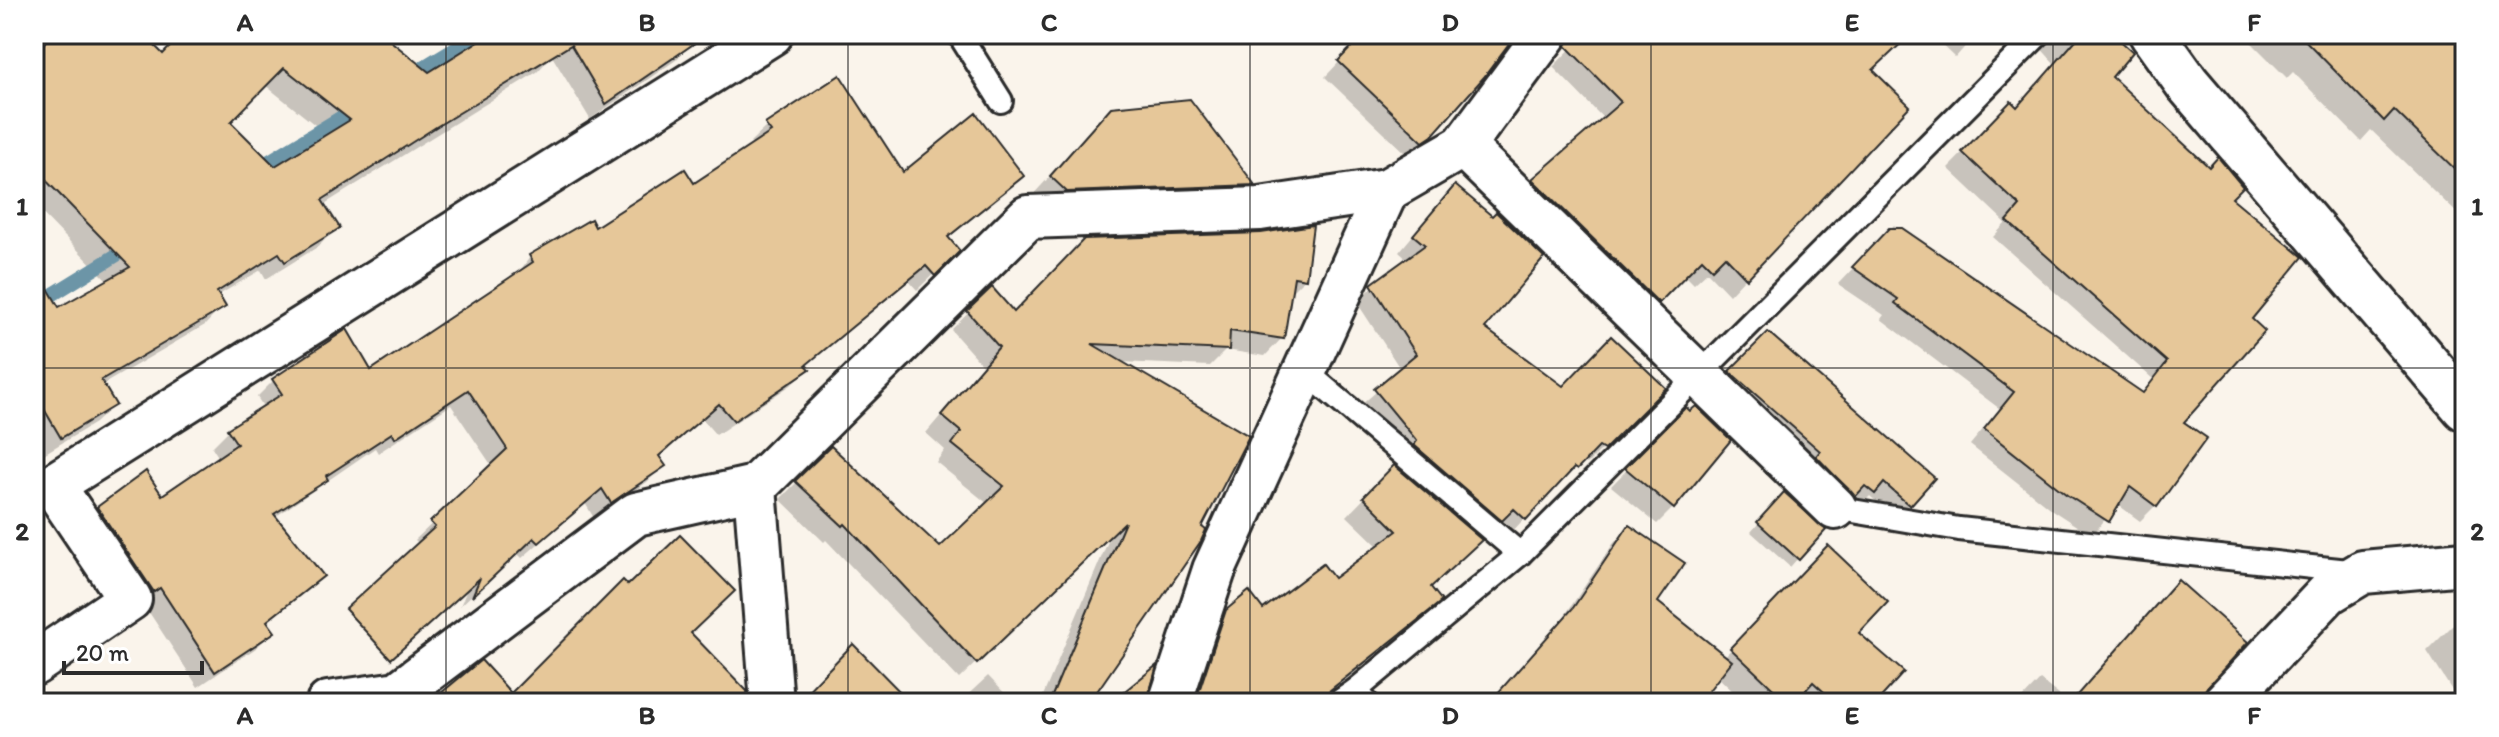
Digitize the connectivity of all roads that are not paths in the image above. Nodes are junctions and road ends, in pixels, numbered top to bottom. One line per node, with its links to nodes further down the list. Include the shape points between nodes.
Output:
1 (771, 34): 17 (street, via 53,485 130,599)
2 (959, 34): 6 (lane)
3 (1546, 34): 7 (street)
4 (2039, 34): 10 (lane)
5 (2152, 34): 11 (street, via 2187,83)
6 (1001, 101)
7 (1463, 146): 8 (street); 10 (street)
8 (1387, 190): 9 (street); 12 (street, via 1260,209 1028,217)
9 (1305, 371): 14 (lane); 21 (street, via 1214,570)
10 (1699, 374): 13 (street); 14 (lane)
11 (2465, 408)
12 (755, 487): 19 (street, via 636,514 398,693); 20 (street)
13 (1835, 508): 16 (lane, via 1959,529)
14 (1520, 554): 18 (lane)
15 (2465, 563): 16 (street)
16 (2363, 572): 23 (street, via 2328,593)
17 (34, 664)
18 (1362, 696): 22 (lane)
19 (328, 703)
20 (772, 703)
21 (1170, 703)
22 (1337, 703)
23 (2224, 703)

